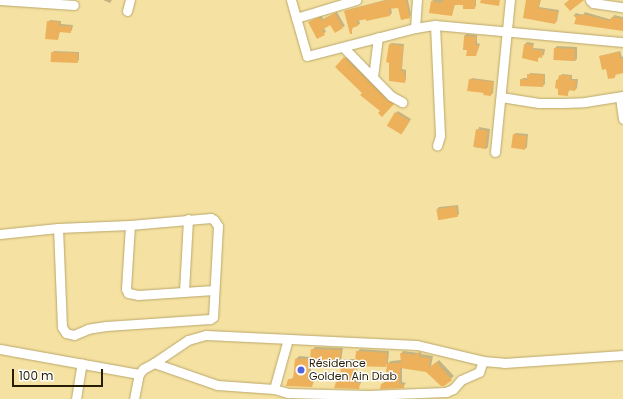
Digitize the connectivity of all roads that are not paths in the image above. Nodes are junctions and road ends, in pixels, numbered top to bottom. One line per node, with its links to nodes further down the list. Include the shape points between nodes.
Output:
1 (3, 0): 8 (street)
2 (130, 0): 10 (street)
3 (291, 0): 11 (street)
4 (356, 0): 11 (street)
5 (417, 0): 13 (street)
6 (510, 0): 14 (street)
7 (590, 0): 9 (street, via 593,4)
8 (74, 5)
9 (623, 7)
10 (127, 11)
11 (296, 18): 17 (street, via 307,56)
12 (435, 25): 13 (street); 14 (street); 23 (street, via 440,136)
13 (415, 28): 15 (street)
14 (506, 31): 16 (street); 19 (street)
15 (378, 37): 17 (street); 18 (street)
16 (623, 42)
17 (344, 48): 18 (street)
18 (374, 77): 21 (street, via 395,99)
19 (501, 97): 20 (street, via 562,103); 24 (street)
20 (621, 97): 22 (street)
21 (402, 102)
22 (623, 119)
23 (436, 146)
24 (495, 152)
25 (188, 219): 26 (street); 29 (street, via 211,218 217,223); 30 (street)
26 (130, 225): 27 (street); 30 (street, via 126,289 128,293 138,295)
27 (58, 228): 28 (street); 29 (street, via 62,327 69,335 106,326 210,319 213,316)
28 (0, 234)
29 (214, 290): 30 (street)
30 (184, 291)
31 (288, 339): 34 (street, via 417,345); 36 (street, via 197,336); 38 (street)
32 (0, 349): 35 (street)
33 (623, 356): 34 (street, via 513,363)
34 (483, 361): 38 (street, via 477,374 462,380 450,391 441,394 288,393)
35 (82, 363): 37 (street); 39 (street)
36 (154, 364): 37 (street); 38 (street, via 217,385)
37 (139, 374): 40 (street)
38 (274, 389)
39 (76, 399)
40 (134, 399)

